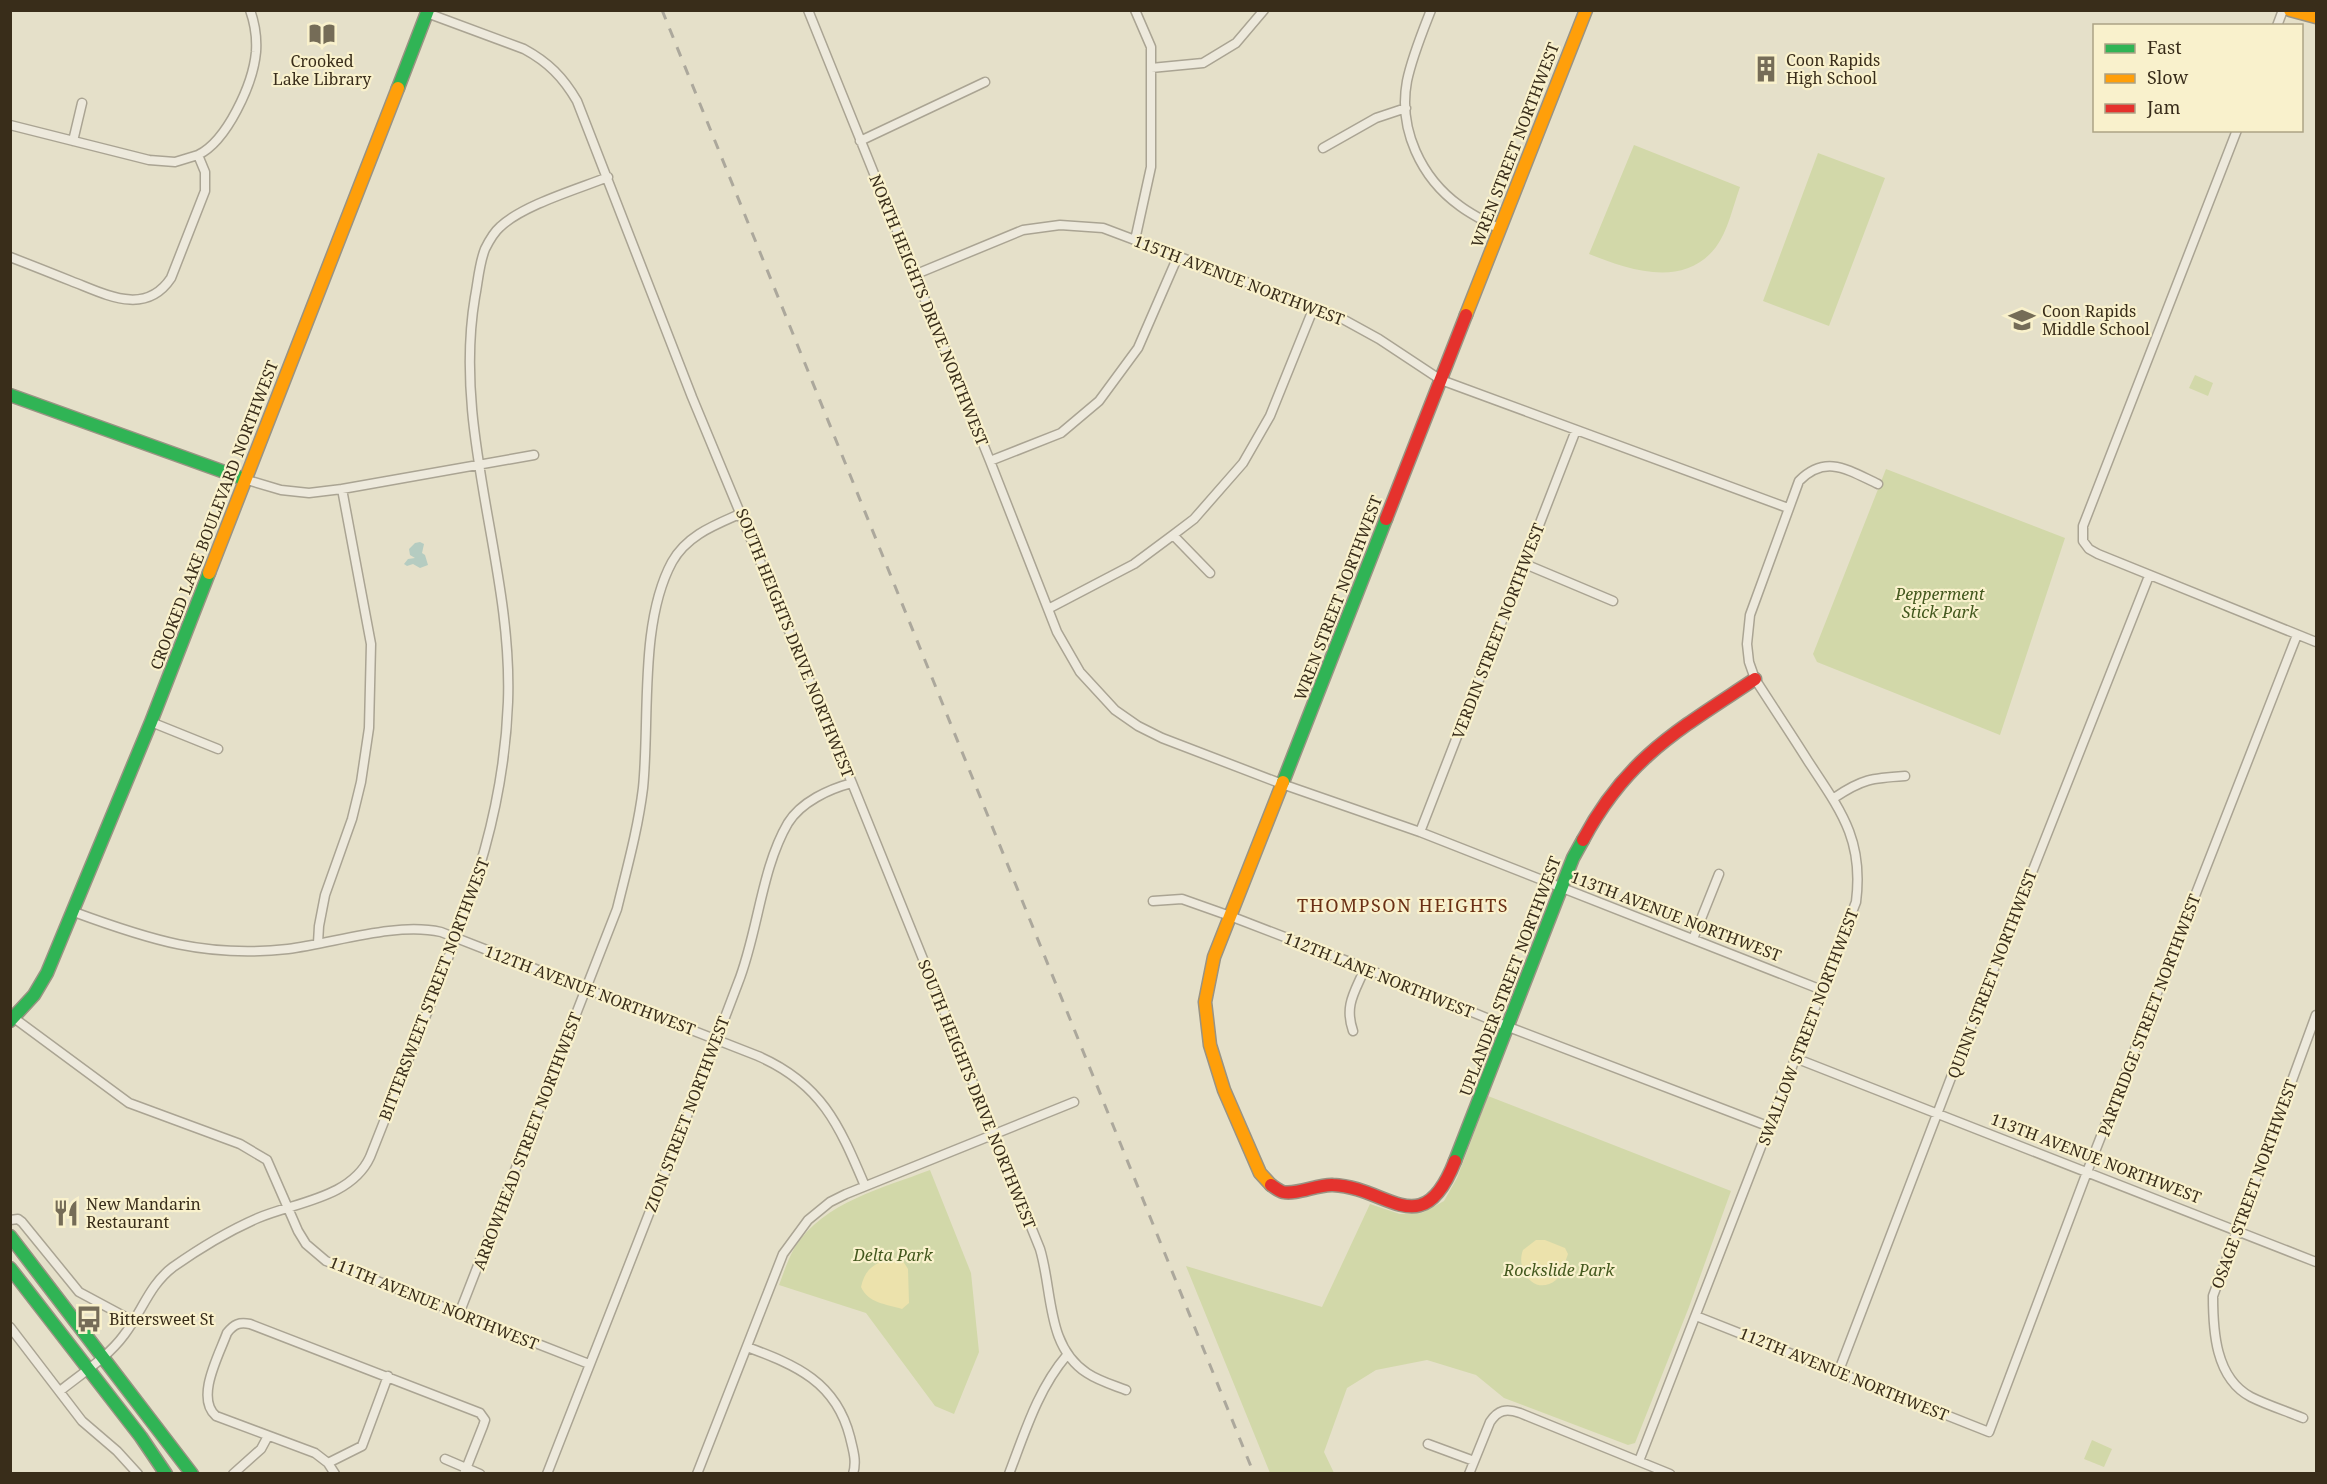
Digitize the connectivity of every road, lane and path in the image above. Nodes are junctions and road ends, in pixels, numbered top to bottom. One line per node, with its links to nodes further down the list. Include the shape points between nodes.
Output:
1 (250, 10): 20 (street, via 256,47 249,80 224,133)
2 (808, 10): 18 (street, NORTH HEIGHTS DRIVE NORTHWEST)
3 (1135, 10): 11 (street, via 1150,47)
4 (1264, 10): 11 (street, via 1236,43 1203,63)
5 (1431, 10): 14 (street, via 1407,81)
6 (1586, 10): 22 (street, WREN STREET NORTHWEST)
7 (428, 12): 21 (street, SOUTH HEIGHTS DRIVE NORTHWEST, via 524,49 550,65 577,101); 34 (street, CROOKED LAKE BOULEVARD NORTHWEST)
8 (2293, 12): 9 (street); 10 (street)
9 (2316, 17)
10 (2316, 26)
11 (1151, 68): 23 (street, via 1151,167)
12 (985, 81): 18 (street)
13 (82, 103): 17 (street)
14 (1406, 108): 19 (street, via 1376,118); 22 (street, via 1412,144 1425,170 1458,205)
15 (10, 125): 17 (street)
16 (2236, 132): 42 (street, via 2083,526 2083,541 2089,549)
17 (73, 141): 20 (street, via 149,160 175,162)
18 (860, 141): 26 (street, NORTH HEIGHTS DRIVE NORTHWEST)
19 (1323, 148)
20 (198, 155): 25 (street, via 206,172 205,191 171,278 160,291 139,299 115,298)
21 (608, 177): 33 (street, BITTERSWEET STREET NORTHWEST, via 510,219 499,228 484,252 474,305 470,366 470,396); 38 (street, SOUTH HEIGHTS DRIVE NORTHWEST, via 692,397)
22 (1500, 229): 28 (street, WREN STREET NORTHWEST)
23 (1135, 240): 24 (street, 115TH AVENUE NORTHWEST); 26 (street, 115TH AVENUE NORTHWEST, via 1103,228 1060,225 1023,230)
24 (1178, 256): 27 (street, 115TH AVENUE NORTHWEST); 32 (street, via 1138,348 1099,401 1061,433)
25 (10, 257)
26 (914, 275): 32 (street, NORTH HEIGHTS DRIVE NORTHWEST)
27 (1314, 307): 28 (street, 115TH AVENUE NORTHWEST, via 1361,328); 39 (street, via 1270,416 1243,463 1194,519)
28 (1441, 380): 30 (street, 115TH AVENUE NORTHWEST); 52 (street, WREN STREET NORTHWEST)
29 (10, 395): 34 (street)
30 (1576, 430): 37 (street, 115TH AVENUE NORTHWEST); 40 (street, VERDIN STREET NORTHWEST)
31 (534, 455): 33 (street)
32 (990, 461): 44 (street, NORTH HEIGHTS DRIVE NORTHWEST)
33 (480, 465): 36 (street); 60 (street, BITTERSWEET STREET NORTHWEST, via 505,617 507,732 489,840)
34 (244, 479): 36 (street, via 297,493); 48 (street, CROOKED LAKE BOULEVARD NORTHWEST)
35 (1878, 484): 37 (street, SWALLOW STREET NORTHWEST, via 1844,468 1820,467 1799,481)
36 (342, 489): 62 (street, via 371,644 369,728 352,819 325,895)
37 (1788, 508): 47 (street, SWALLOW STREET NORTHWEST, via 1750,615 1747,644)
38 (742, 513): 51 (street, SOUTH HEIGHTS DRIVE NORTHWEST); 64 (street, ARROWHEAD STREET NORTHWEST, via 690,540 673,562 662,592 650,643 647,732 635,839 617,909)
39 (1173, 535): 41 (street); 44 (street, via 1134,564)
40 (1525, 564): 43 (street); 54 (street, VERDIN STREET NORTHWEST)
41 (1210, 573)
42 (2149, 576): 45 (street); 73 (street, QUINN STREET NORTHWEST)
43 (1613, 601)
44 (1048, 609): 52 (street, NORTH HEIGHTS DRIVE NORTHWEST, via 1080,672 1115,710 1162,738)
45 (2297, 635): 46 (street); 76 (street, PARTRIDGE STREET NORTHWEST)
46 (2316, 642)
47 (1755, 679): 53 (street, SWALLOW STREET NORTHWEST); 56 (street, UPLANDER STREET NORTHWEST, via 1665,740 1619,783 1573,858)
48 (151, 722): 49 (street); 58 (street, CROOKED LAKE BOULEVARD NORTHWEST)
49 (218, 749)
50 (1905, 776): 53 (street, via 1854,784)
51 (852, 783): 70 (street, ZION STREET NORTHWEST, via 806,804 789,821 771,863 743,970); 75 (street, SOUTH HEIGHTS DRIVE NORTHWEST)
52 (1282, 784): 54 (street, 113TH AVENUE NORTHWEST); 59 (street, WREN STREET NORTHWEST)
53 (1834, 798): 65 (street, SWALLOW STREET NORTHWEST, via 1853,843 1859,878 1856,902)
54 (1420, 832): 56 (street, 113TH AVENUE NORTHWEST)
55 (1719, 874): 61 (street)
56 (1561, 889): 61 (street, 113TH AVENUE NORTHWEST); 68 (street, UPLANDER STREET NORTHWEST)
57 (1153, 901): 59 (street, 112TH LANE NORTHWEST, via 1182,899)
58 (74, 912): 62 (street, 112TH AVENUE NORTHWEST, via 141,937 194,948 257,951); 67 (street, CROOKED LAKE BOULEVARD NORTHWEST, via 47,973)
59 (1230, 916): 63 (street, 112TH LANE NORTHWEST); 78 (street, WREN STREET NORTHWEST, via 1214,957 1204,1002 1208,1033 1223,1083 1260,1173)
60 (456, 938): 62 (street, 112TH AVENUE NORTHWEST, via 416,929); 64 (street, 112TH AVENUE NORTHWEST); 79 (street, BITTERSWEET STREET NORTHWEST, via 366,1165 340,1189)
61 (1693, 939): 65 (street, 113TH AVENUE NORTHWEST)
62 (318, 943)
63 (1365, 968): 68 (street, 112TH LANE NORTHWEST); 69 (street, via 1350,1004 1348,1017)
64 (587, 989): 70 (street, 112TH AVENUE NORTHWEST); 85 (street, ARROWHEAD STREET NORTHWEST)
65 (1822, 990): 71 (street, SWALLOW STREET NORTHWEST)
66 (2316, 1015): 81 (street, OSAGE STREET NORTHWEST)
67 (12, 1019): 79 (street, 111TH AVENUE NORTHWEST, via 129,1103 240,1144 267,1160)
68 (1506, 1026): 74 (street, 112TH LANE NORTHWEST); 78 (street, UPLANDER STREET NORTHWEST, via 1447,1180 1431,1199 1422,1205 1404,1207 1338,1185)
69 (1353, 1031)
70 (717, 1040): 77 (street, 112TH AVENUE NORTHWEST, via 772,1062 811,1091 836,1121); 92 (street, ZION STREET NORTHWEST)
71 (1795, 1058): 73 (street, 113TH AVENUE NORTHWEST); 74 (street, SWALLOW STREET NORTHWEST)
72 (1074, 1102): 75 (street)
73 (1938, 1113): 76 (street, 113TH AVENUE NORTHWEST); 94 (street, QUINN STREET NORTHWEST)
74 (1770, 1127): 86 (street, SWALLOW STREET NORTHWEST)
75 (993, 1135): 77 (street); 90 (street, SOUTH HEIGHTS DRIVE NORTHWEST, via 1040,1250 1056,1334)
76 (2087, 1173): 81 (street, 113TH AVENUE NORTHWEST); 99 (street, PARTRIDGE STREET NORTHWEST)
77 (865, 1186): 89 (street, via 830,1202 795,1236 774,1275)
78 (1283, 1192)
79 (287, 1208): 85 (street, 111TH AVENUE NORTHWEST, via 306,1244 326,1261); 87 (street, BITTERSWEET STREET NORTHWEST, via 233,1230 173,1267 149,1292)
80 (10, 1220): 87 (street, via 22,1221 79,1293)
81 (2236, 1230): 83 (street, 113TH AVENUE NORTHWEST); 98 (street, OSAGE STREET NORTHWEST, via 2213,1296 2218,1352 2231,1379 2249,1396)
82 (10, 1236): 91 (street)
83 (2316, 1262)
84 (10, 1268): 93 (street)
85 (459, 1314): 92 (street, 111TH AVENUE NORTHWEST)
86 (1696, 1316): 94 (street, 112TH AVENUE NORTHWEST); 104 (street, SWALLOW STREET NORTHWEST)
87 (133, 1321): 91 (street, BITTERSWEET STREET NORTHWEST, via 123,1338)
88 (10, 1327): 97 (street)
89 (747, 1347): 114 (street); 115 (street, via 800,1368 838,1404 856,1463)
90 (1067, 1355): 96 (street, via 1090,1375); 116 (street, via 1039,1397)
91 (102, 1356): 93 (street, BITTERSWEET STREET NORTHWEST); 109 (street)
92 (590, 1364): 113 (street, ZION STREET NORTHWEST)
93 (88, 1369): 97 (street, BITTERSWEET STREET NORTHWEST); 108 (street)
94 (1838, 1373): 99 (street, 112TH AVENUE NORTHWEST, via 1989,1432)
95 (388, 1376): 100 (street, via 250,1324 236,1324 227,1333 212,1372 207,1404 216,1416); 105 (street, via 362,1446); 106 (street, via 483,1416 483,1426)
96 (1126, 1390)
97 (60, 1391): 107 (street, via 82,1421)
98 (2303, 1418)
99 (1990, 1429)
100 (268, 1436): 105 (street); 110 (street, via 261,1449)
101 (1428, 1444): 103 (street)
102 (445, 1459): 106 (street)
103 (1474, 1461): 104 (street, via 1490,1422 1502,1410 1520,1413); 117 (street)
104 (1639, 1461): 118 (street)
105 (328, 1463): 111 (street)
106 (465, 1471): 112 (street)
107 (138, 1473)
108 (166, 1473)
109 (192, 1473)
110 (233, 1473)
111 (335, 1473)
112 (480, 1473)
113 (547, 1473)
114 (697, 1473)
115 (853, 1473)
116 (1009, 1473)
117 (1469, 1473)
118 (1670, 1473)

